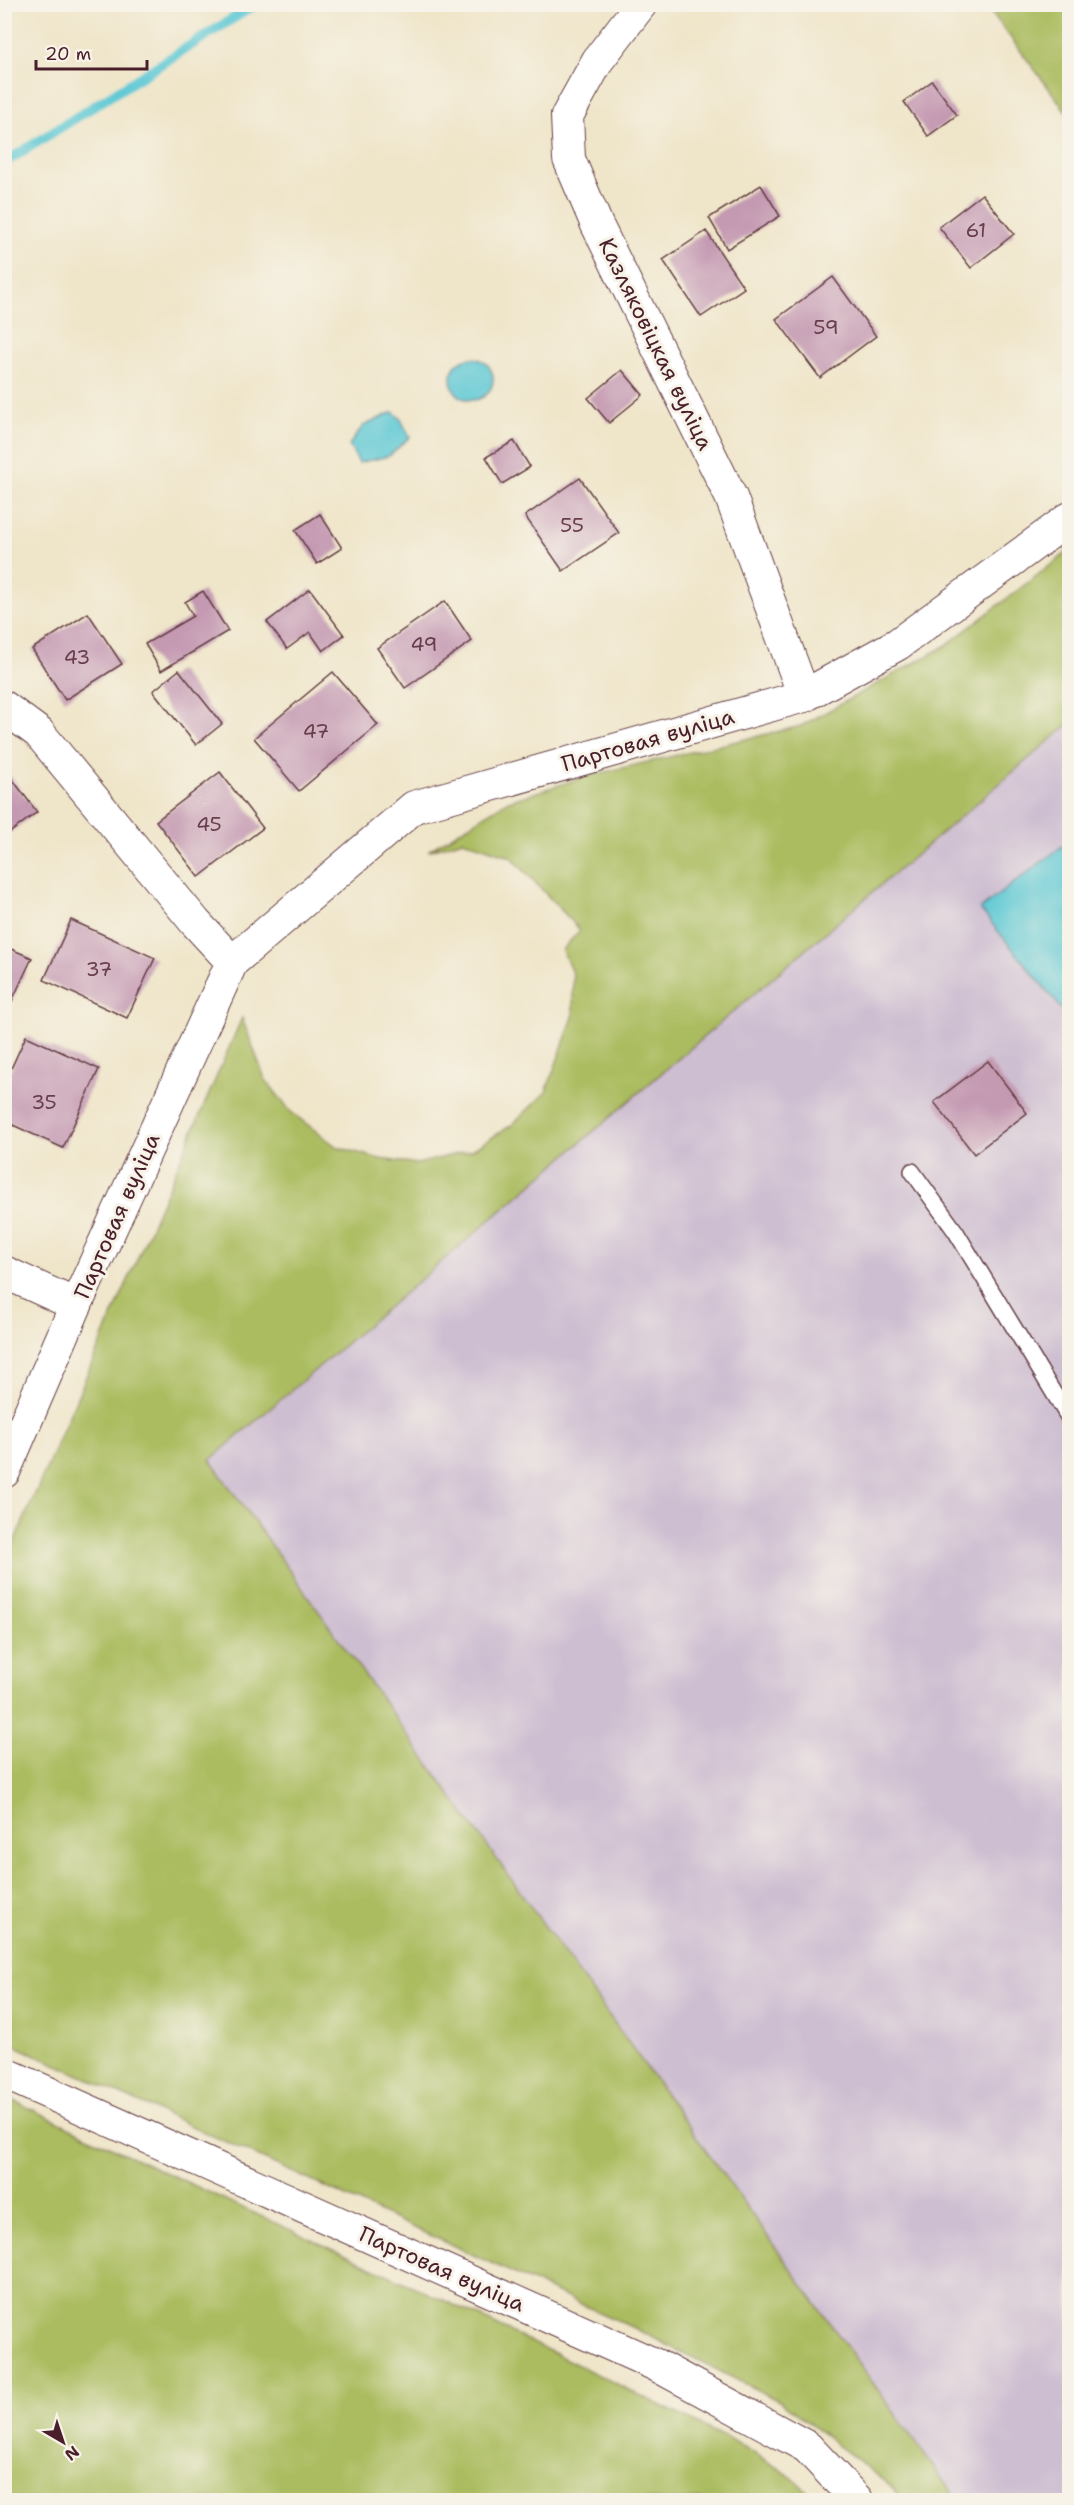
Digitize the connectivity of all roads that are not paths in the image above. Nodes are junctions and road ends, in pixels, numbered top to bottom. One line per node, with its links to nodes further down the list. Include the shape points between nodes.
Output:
1 (641, 4): 3 (street, Казляковіцкая вуліца, via 598,60 567,116 569,159 597,225 731,497)
2 (1070, 518): 3 (street, Партовая вуліца, via 898,644)
3 (804, 696): 5 (street, Партовая вуліца, via 414,807)
4 (4, 707): 5 (street, via 39,733)
5 (232, 962): 8 (street, Партовая вуліца)
6 (912, 1171): 9 (lane, via 956,1232)
7 (4, 1272): 8 (street)
8 (76, 1305): 10 (street, Партовая вуліца)
9 (1070, 1420)
10 (4, 1472)
11 (4, 2073): 12 (street, Партовая вуліца, via 656,2366 807,2447)
12 (857, 2500)

